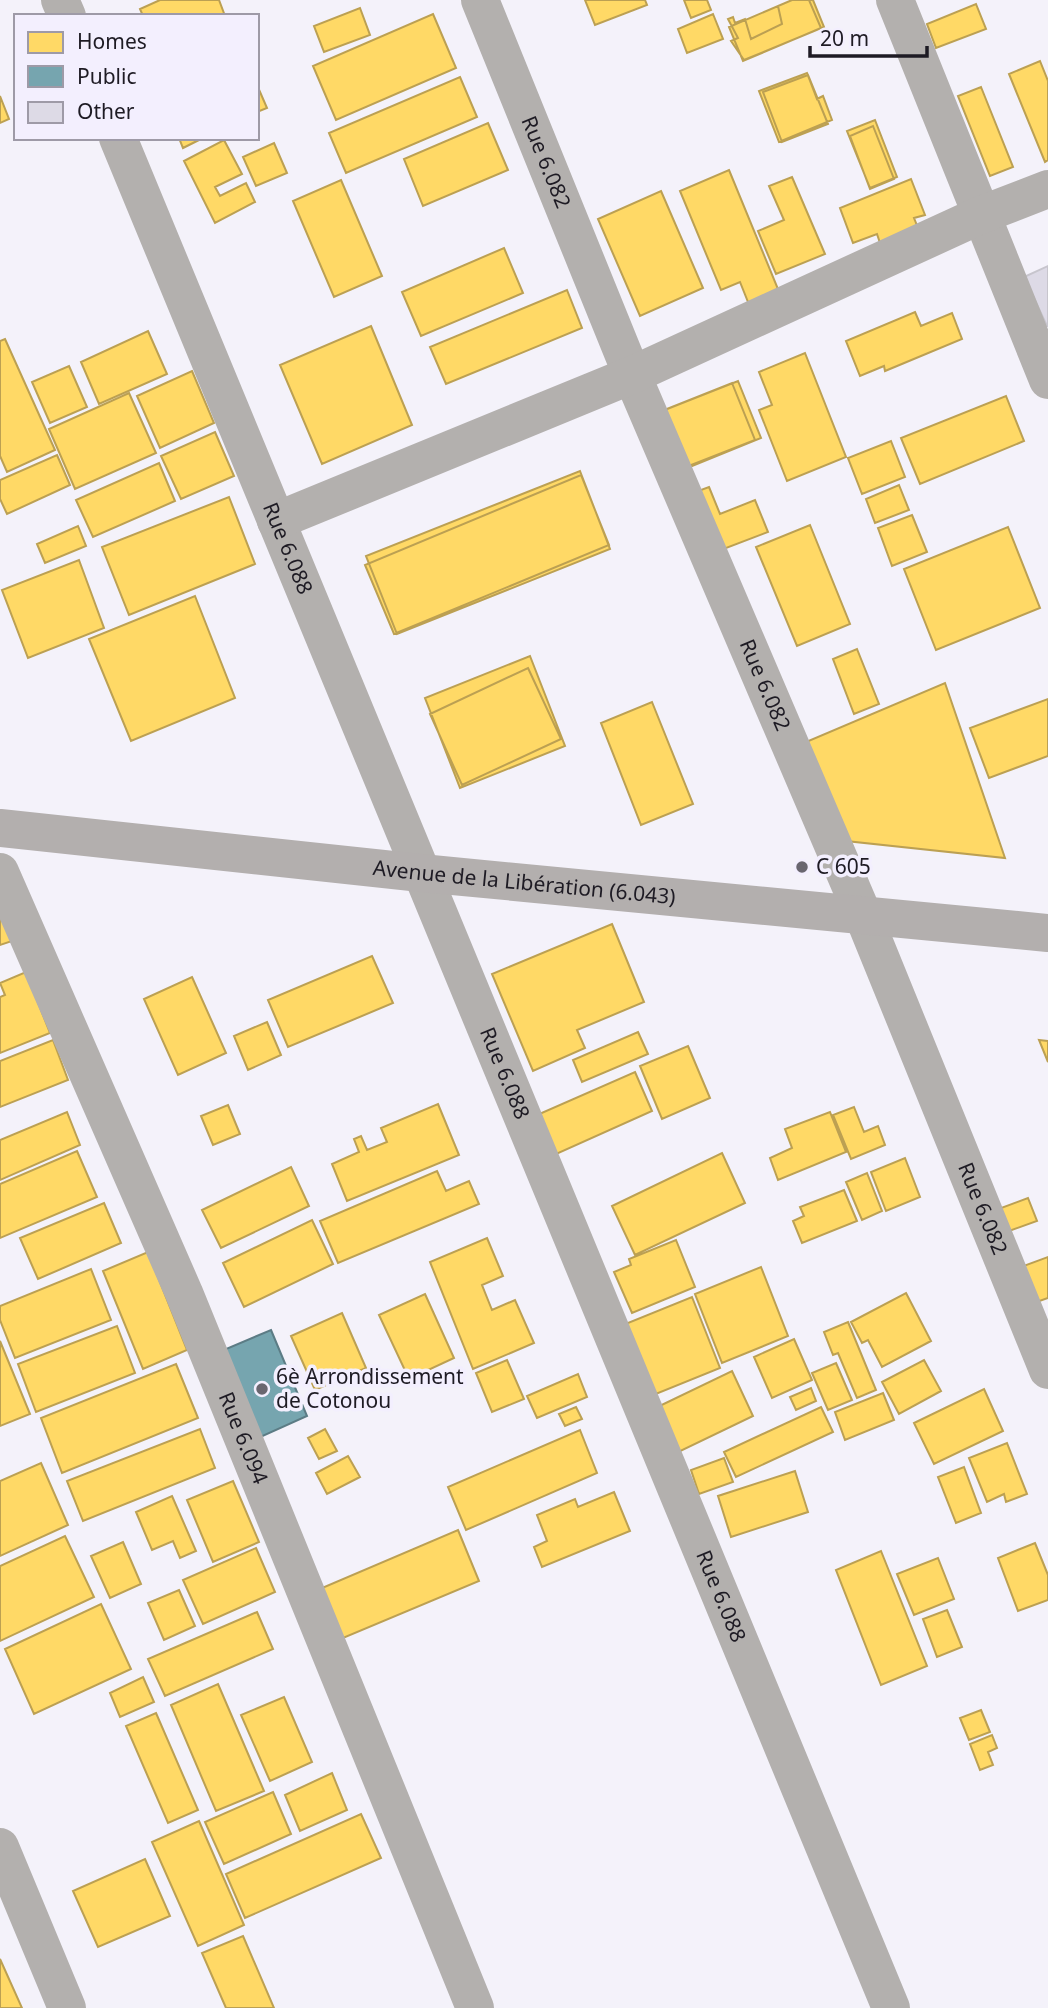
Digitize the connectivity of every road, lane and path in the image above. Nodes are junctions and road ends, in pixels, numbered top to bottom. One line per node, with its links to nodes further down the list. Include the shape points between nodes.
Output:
1 (480, 0): 6 (street, Rue 6.082)
2 (895, 0): 5 (street)
3 (119, 140): 8 (street, Rue 6.088)
4 (1048, 189): 5 (street)
5 (983, 214): 6 (street); 7 (street)
6 (632, 375): 8 (street); 12 (street, Rue 6.082)
7 (1048, 380)
8 (276, 521): 11 (street, Rue 6.088)
9 (0, 828): 11 (main road, Avenue de la Libération (6.043))
10 (0, 872): 17 (street, Rue 6.094, via 184,1293)
11 (421, 873): 12 (main road, Avenue de la Libération (6.043)); 18 (street, Rue 6.088)
12 (863, 915): 13 (main road, Avenue de la Libération (6.043)); 14 (street, Rue 6.082)
13 (1048, 933)
14 (1048, 1370)
15 (0, 1847): 16 (street)
16 (67, 2008)
17 (475, 2008)
18 (891, 2008)

